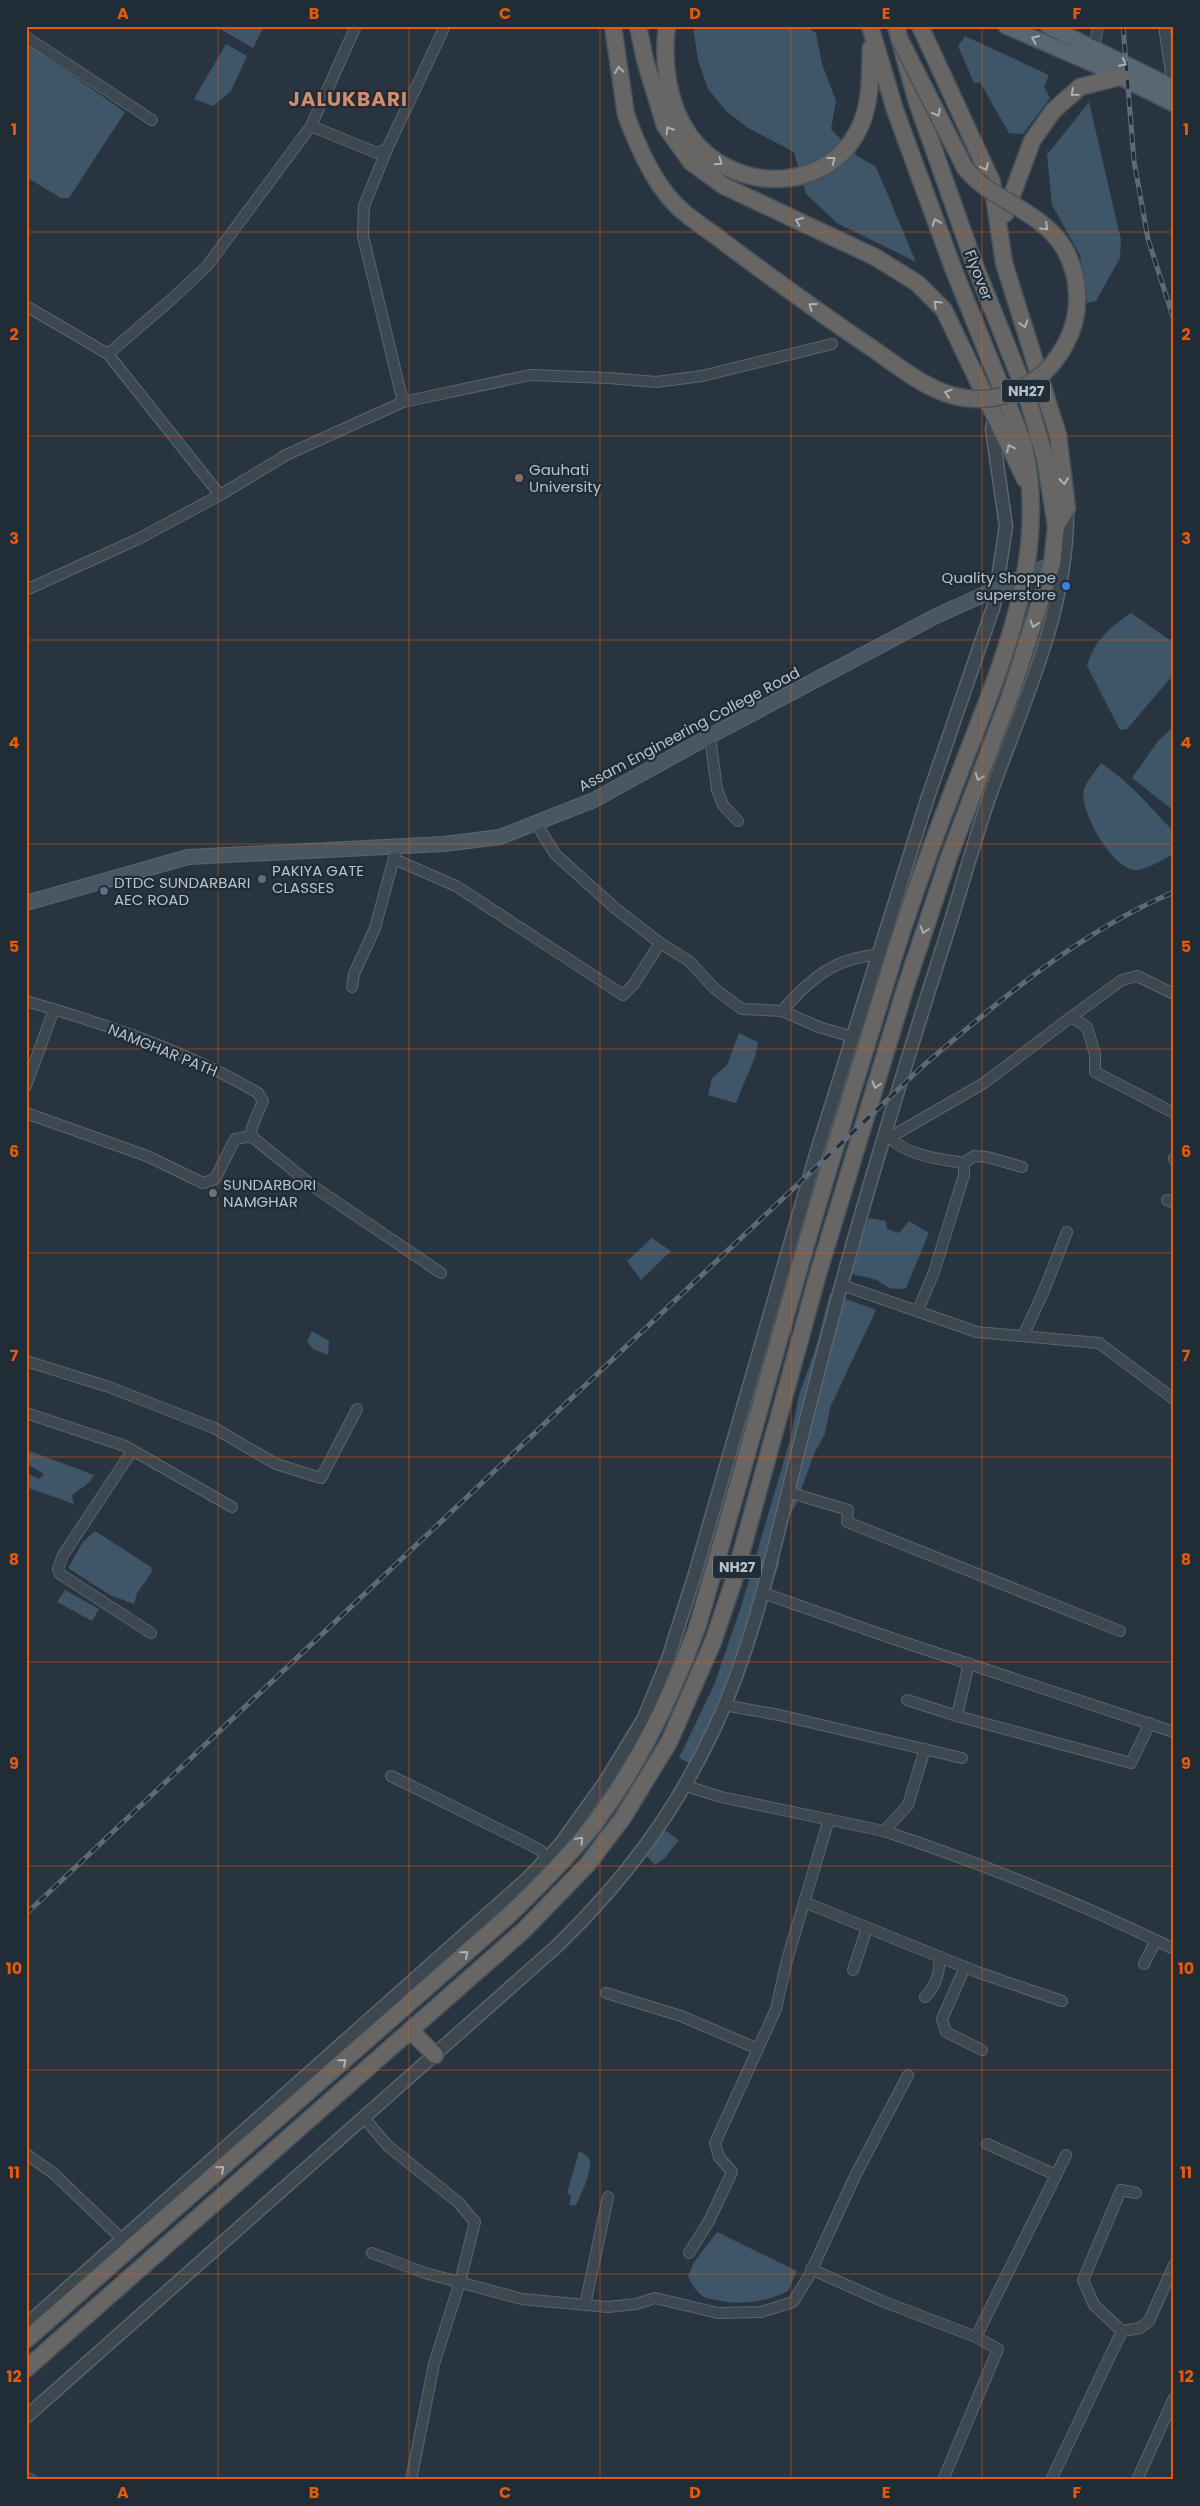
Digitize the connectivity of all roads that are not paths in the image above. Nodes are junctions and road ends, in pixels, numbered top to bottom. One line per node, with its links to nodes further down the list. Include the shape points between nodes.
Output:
1 (356, 26): 19 (street)
2 (445, 26): 20 (street)
3 (613, 26): 12 (highway, one-way to 3, bridge, via 965,168 976,182 1050,231 1071,264 1077,287 1077,307 1066,344 1038,379 1013,393 986,399 964,398 941,391 917,378 774,279 674,203 642,155 626,115)
4 (638, 26): 26 (highway, one-way to 4, via 944,310 917,283 875,257 724,186 691,162 665,126)
5 (667, 26): 11 (highway, one-way to 11, via 669,88 689,135 721,164 741,174 788,180 827,164 844,150 856,133 869,96)
6 (920, 26): 21 (highway, one-way to 21, via 992,182)
7 (1006, 26): 15 (main road, one-way to 7)
8 (1048, 26): 14 (main road)
9 (1098, 26): 14 (street)
10 (1164, 26): 16 (street)
11 (871, 31): 27 (highway, Flyover / NH27, one-way to 11, via 1023,442 953,268 895,110)
12 (897, 32): 30 (highway, Flyover / NH27, bridge, via 916,99 974,263 1027,396 1045,458)
13 (26, 38): 18 (street)
14 (1094, 48): 16 (main road, one-way to 16)
15 (1119, 77): 17 (main road); 21 (highway, one-way to 21, via 1080,87 1053,111 1032,141 1022,166 1005,213)
16 (1174, 87)
17 (1174, 104)
18 (152, 120)
19 (312, 126): 20 (street, via 377,153); 24 (street, via 207,266)
20 (387, 149): 25 (street, via 364,206 363,236)
21 (1001, 243): 29 (highway, one-way to 29, via 1004,263 1058,435)
22 (26, 306): 24 (street)
23 (832, 344): 25 (street, via 770,361 674,380 656,382 530,375)
24 (108, 354): 28 (street)
25 (403, 402): 28 (street, via 286,455)
26 (995, 416): 27 (highway, one-way to 26); 34 (street, via 992,429 1006,526)
27 (1031, 492): 32 (highway, NH27, via 1032,524)
28 (220, 495): 33 (street, via 138,539)
29 (1067, 508): 30 (highway); 53 (street, via 1068,542 1061,586 1038,666 989,799)
30 (1056, 526): 31 (highway, NH27)
31 (1052, 564): 32 (main road, Assam Engineering College Road); 95 (highway, NH27, one-way to 95, via 1010,696 949,857 908,980 816,1282 733,1583 698,1680 652,1772 587,1865 524,1930)
32 (1026, 577): 34 (main road, Assam Engineering College Road); 117 (highway, NH27, one-way to 32, via 508,1916 587,1833 652,1734 697,1628 799,1268 893,961 1004,654)
33 (26, 590)
34 (996, 590): 35 (main road, Assam Engineering College Road, via 936,616); 41 (street, via 994,605)
35 (710, 736): 36 (street, via 717,790 723,805); 37 (main road, Assam Engineering College Road, via 594,800)
36 (738, 820)
37 (536, 823): 38 (main road, Assam Engineering College Road, via 500,837); 40 (street, via 555,854)
38 (396, 853): 39 (main road, Assam Engineering College Road, via 188,857); 40 (street, via 456,886 622,995 634,984); 42 (street, via 375,928 354,974)
39 (26, 903)
40 (660, 944): 46 (street, via 690,961 714,989 742,1009)
41 (878, 955): 46 (street, via 844,960 800,991); 48 (street)
42 (352, 987)
43 (1174, 994): 47 (street, via 1132,976)
44 (26, 1001): 45 (street, NAMGHAR PATH)
45 (54, 1009): 49 (street); 52 (street, NAMGHAR PATH, via 197,1060 258,1093 263,1101)
46 (782, 1011): 48 (street)
47 (1071, 1017): 51 (street, via 1087,1027 1095,1054 1095,1072); 53 (street, via 984,1083)
48 (852, 1037): 83 (street, via 668,1659 644,1718 605,1782)
49 (26, 1086)
50 (26, 1113): 52 (street, via 147,1156 203,1183 215,1179 235,1140)
51 (1174, 1114)
52 (251, 1136): 57 (street, via 314,1187)
53 (886, 1140): 54 (street, via 933,1158); 58 (street)
54 (964, 1163): 55 (street, via 974,1156); 59 (street, via 964,1175 934,1272)
55 (1022, 1167)
56 (1067, 1232): 60 (street)
57 (441, 1273)
58 (842, 1285): 59 (street); 66 (street)
59 (918, 1310): 60 (street, via 976,1332)
60 (1023, 1336): 62 (street, via 1099,1343)
61 (26, 1361): 63 (street, via 110,1388 214,1428 276,1464 321,1478)
62 (1174, 1399)
63 (357, 1409)
64 (26, 1413): 65 (street)
65 (132, 1451): 67 (street); 70 (street, via 63,1555 58,1569 60,1574)
66 (788, 1492): 68 (street); 69 (street, via 848,1510 847,1522)
67 (232, 1507)
68 (762, 1593): 71 (street); 73 (street, via 742,1663)
69 (1120, 1630)
70 (151, 1633)
71 (970, 1663): 74 (street); 75 (street)
72 (907, 1700): 74 (street)
73 (724, 1706): 77 (street, via 779,1715); 80 (street)
74 (957, 1716): 75 (street, via 1131,1763)
75 (1150, 1724): 76 (street)
76 (1174, 1732)
77 (925, 1749): 78 (street); 82 (street, via 908,1805)
78 (962, 1758)
79 (392, 1776): 83 (street, via 540,1850)
80 (686, 1786): 81 (street, via 721,1797); 98 (street, via 635,1861 597,1907)
81 (829, 1819): 82 (street); 84 (street)
82 (884, 1831): 86 (street, via 969,1859)
83 (547, 1858): 107 (street, via 499,1905)
84 (804, 1902): 85 (street); 96 (street, via 776,2009)
85 (867, 1928): 88 (street); 91 (street)
86 (1156, 1940): 87 (street); 89 (street)
87 (1174, 1949)
88 (940, 1957): 90 (street); 93 (street, via 934,1989)
89 (1144, 1964)
90 (965, 1967): 94 (street); 97 (street, via 942,2019 946,2032)
91 (853, 1970)
92 (606, 1993): 96 (street, via 681,2016)
93 (925, 1997)
94 (1062, 2001)
95 (410, 2030): 98 (highway); 118 (highway, NH27)
96 (756, 2048): 109 (street, via 738,2097 715,2142 720,2157 732,2172)
97 (982, 2050)
98 (435, 2055): 100 (street)
99 (908, 2075): 111 (street, via 856,2174)
100 (364, 2118): 112 (street, via 388,2146 458,2202 475,2222); 120 (street)
101 (987, 2144): 104 (street)
102 (26, 2154): 107 (street, via 53,2173)
103 (1066, 2155): 104 (street)
104 (1056, 2175): 116 (street)
105 (1136, 2193): 115 (street, via 1121,2190 1083,2280 1094,2305)
106 (608, 2198): 113 (street)
107 (123, 2240): 114 (street)
108 (372, 2252): 112 (street, via 425,2273)
109 (689, 2253)
110 (1174, 2265): 115 (street, via 1149,2321 1140,2328)
111 (812, 2270): 113 (street, via 793,2302 760,2312 718,2314 655,2298 608,2307); 116 (street)
112 (460, 2282): 113 (street, via 522,2299); 123 (street, via 434,2364)
113 (585, 2305)
114 (26, 2325)
115 (1122, 2331): 125 (street)
116 (976, 2337): 124 (street, via 998,2349)
117 (26, 2340)
118 (26, 2369)
119 (1174, 2398): 126 (street)
120 (26, 2417)
121 (26, 2477): 122 (street)
122 (32, 2480)
123 (411, 2480)
124 (943, 2480)
125 (1051, 2480)
126 (1137, 2480)

